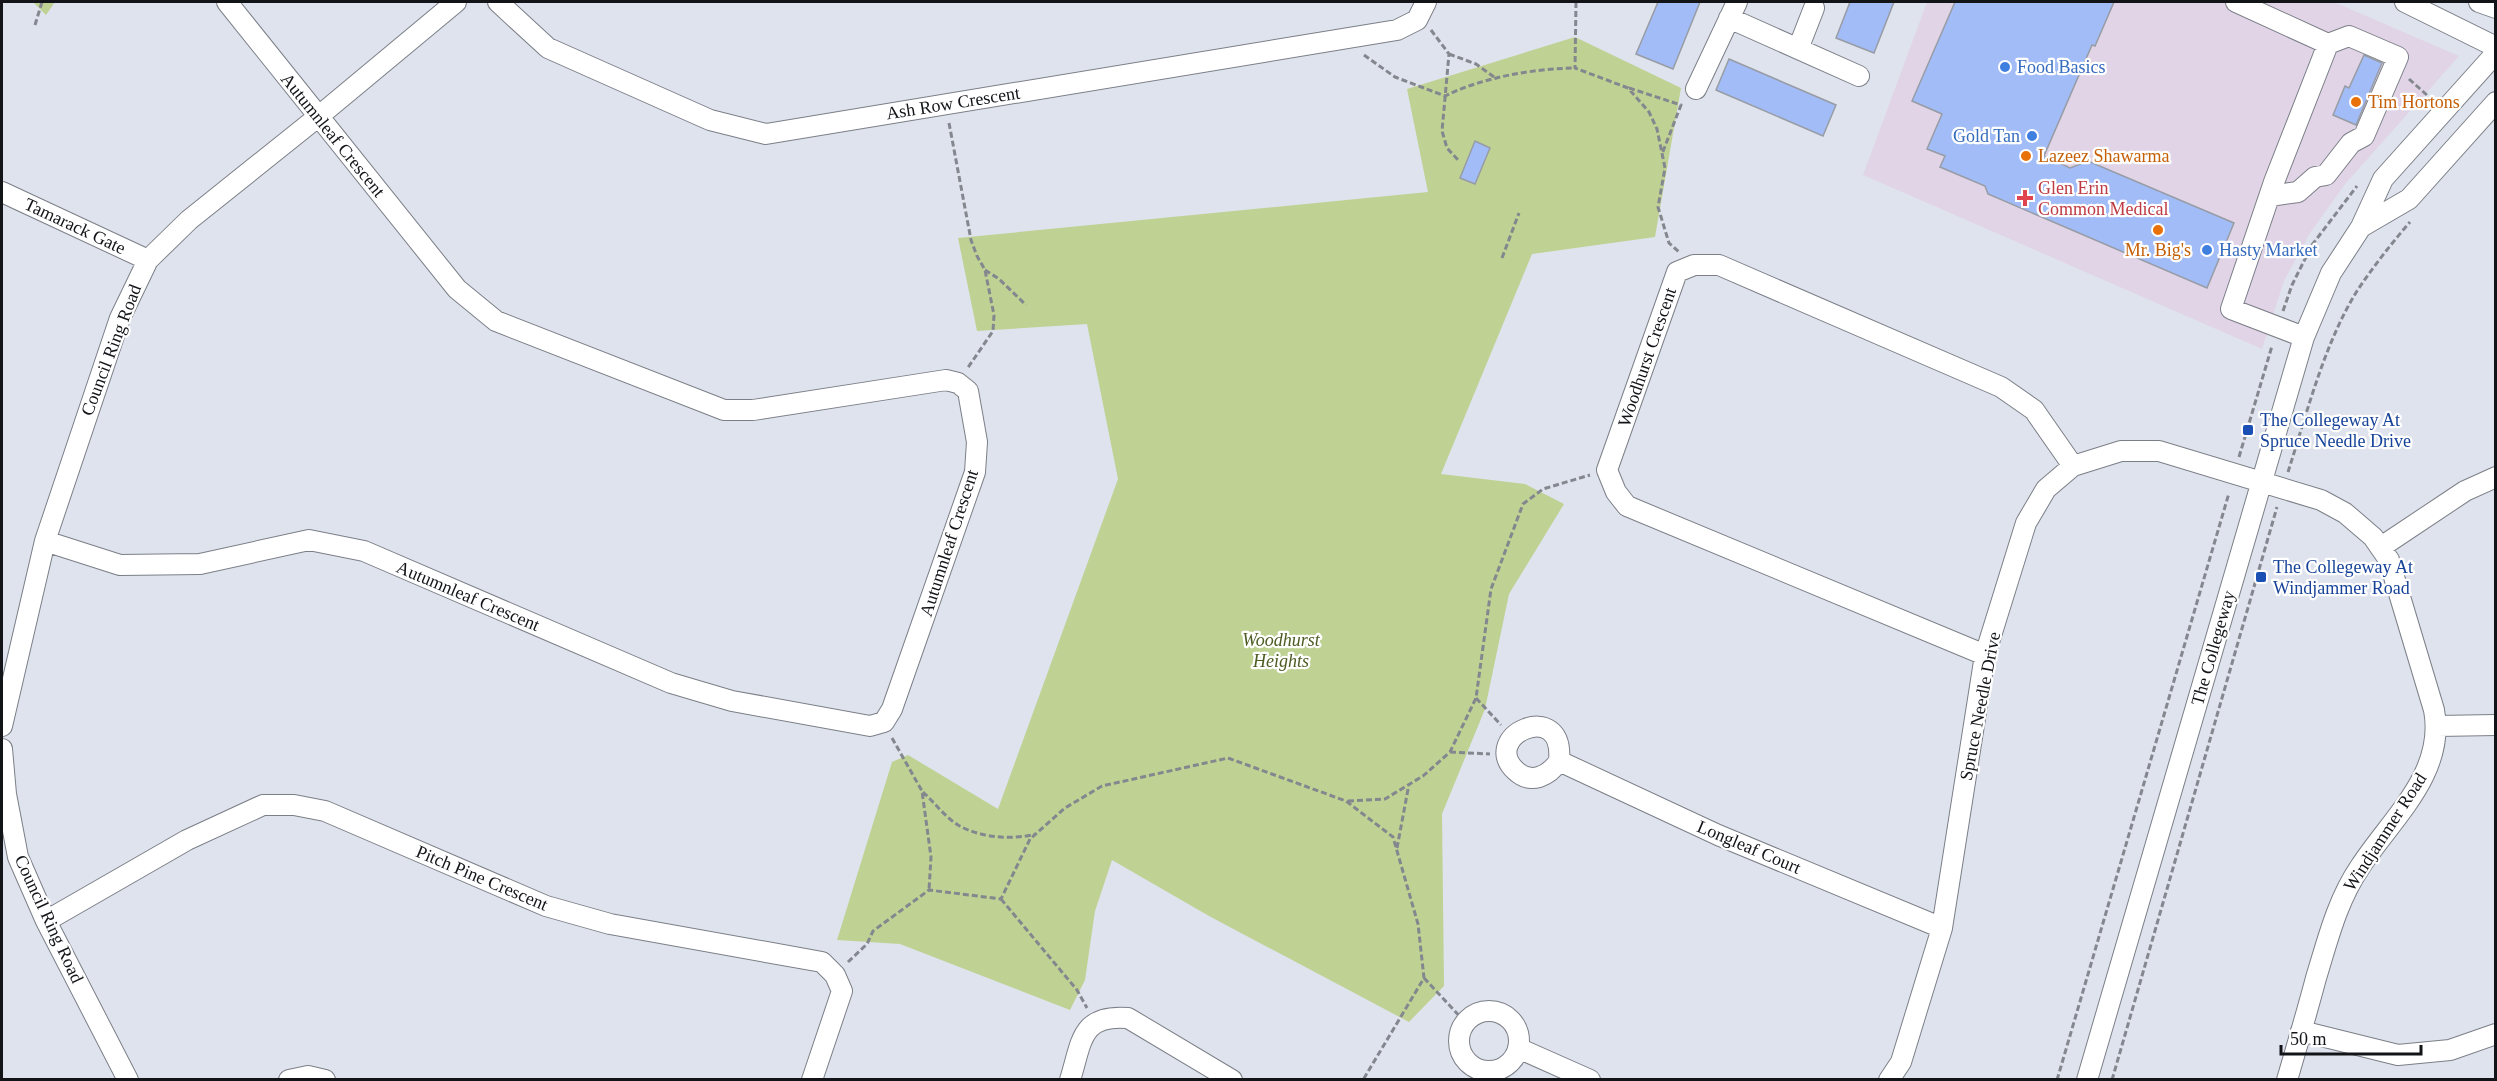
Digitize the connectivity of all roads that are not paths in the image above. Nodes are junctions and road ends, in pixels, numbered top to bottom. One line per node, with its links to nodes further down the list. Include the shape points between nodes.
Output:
1 (227, 2): 18 (street, Autumnleaf Crescent)
2 (456, 2): 18 (street, Council Ring Road)
3 (498, 2): 9 (street, Ash Row Crescent, via 549,48 710,120 766,134 1402,29)
4 (2236, 2): 11 (street)
5 (2405, 2): 12 (street)
6 (2479, 2): 8 (street)
7 (1810, 4): 13 (street)
8 (2496, 8)
9 (1423, 9)
10 (1733, 10): 13 (street); 16 (street)
11 (2328, 44): 20 (street); 20 (street, via 2349,36 2398,57 2364,136 2351,143 2326,175 2315,177 2298,192)
12 (2496, 47)
13 (1798, 49): 15 (street)
14 (2496, 53): 21 (street, The Collegeway, via 2383,179)
15 (1859, 76)
16 (1696, 89)
17 (2496, 102): 21 (street, The Collegeway, via 2409,199)
18 (319, 116): 22 (street, Council Ring Road, via 189,220); 27 (street, Autumnleaf Crescent, via 457,289 496,321 724,410 753,410 946,380 968,391 977,442 975,472 892,709 884,722 870,726 732,701 671,683 364,551 309,540 200,564 120,565)
19 (2, 192): 22 (street, Tamarack Gate)
20 (2270, 196): 23 (street, via 2231,309)
21 (2361, 227): 23 (street, The Collegeway, via 2331,273)
22 (148, 260): 27 (street, Council Ring Road, via 116,329)
23 (2304, 337): 26 (street, The Collegeway)
24 (2073, 466): 26 (street, Spruce Needle Drive, via 2121,451 2159,451); 29 (street, Spruce Needle Drive, via 2046,489 2026,523); 29 (street, Woodhurst Crescent, via 2034,410 2001,387 1719,265 1694,266 1677,272 1607,470 1627,506)
25 (2496, 477): 28 (street, via 2465,491)
26 (2261, 483): 28 (street, Windjammer Road, via 2333,506 2360,524); 48 (street, The Collegeway)
27 (45, 540): 31 (street, Council Ring Road)
28 (2381, 547): 32 (street, Windjammer Road, via 2395,574)
29 (1985, 655): 36 (street, Spruce Needle Drive)
30 (2496, 725): 32 (street)
31 (2, 726)
32 (2437, 726): 37 (street, Windjammer Road, via 2423,779 2344,894)
33 (2, 749): 35 (street, Council Ring Road, via 18,857)
34 (1559, 761): 34 (street, via 1560,748 1544,728 1531,726 1518,731 1510,741 1509,762 1524,777 1545,776); 36 (street, Longleaf Court, via 1718,835)
35 (46, 921): 40 (street, Council Ring Road); 43 (street, Pitch Pine Crescent, via 187,840 263,805 325,811 546,906 609,924 822,962 835,975 842,991)
36 (1942, 928): 47 (street, Spruce Needle Drive, via 1901,1062)
37 (2301, 1031): 38 (street, via 2398,1055 2450,1050); 49 (street, Windjammer Road)
38 (2496, 1034)
39 (1518, 1048): 39 (street, via 1516,1028 1510,1020 1502,1014 1482,1012 1465,1022 1458,1043 1475,1069 1497,1071 1514,1058); 46 (street)
40 (129, 1080)
41 (289, 1080): 42 (street, via 308,1076)
42 (325, 1080)
43 (812, 1080)
44 (1070, 1080): 45 (street, via 1086,1030 1095,1022 1112,1017 1128,1018)
45 (1232, 1080)
46 (1590, 1080)
47 (1889, 1080)
48 (2087, 1080)
49 (2288, 1080)

